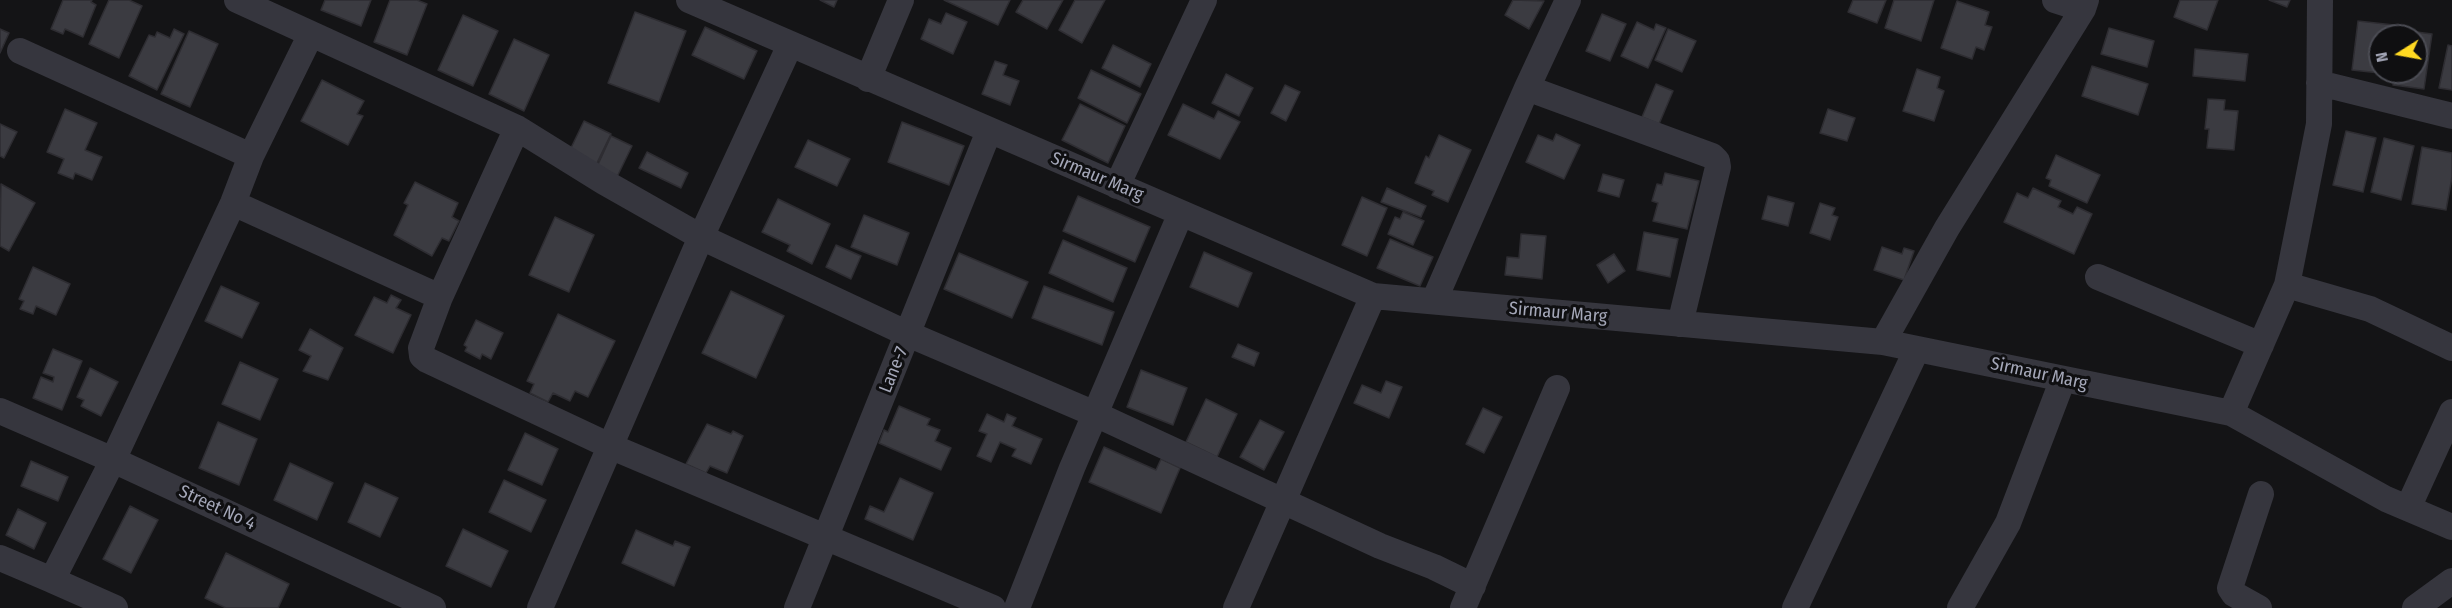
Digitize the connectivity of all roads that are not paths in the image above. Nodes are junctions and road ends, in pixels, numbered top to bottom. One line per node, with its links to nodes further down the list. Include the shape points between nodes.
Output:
1 (237, 0): 9 (street)
2 (689, 0): 10 (street, Sirmaur Marg)
3 (901, 0): 12 (street)
4 (1204, 0): 19 (street)
5 (1568, 0): 14 (street)
6 (2055, 0): 8 (street)
7 (2320, 0): 13 (street)
8 (2085, 4): 30 (street, via 1947,228)
9 (311, 34): 16 (street); 18 (street)
10 (790, 45): 12 (street, Sirmaur Marg); 22 (street)
11 (20, 51): 18 (street)
12 (868, 79): 17 (street, Sirmaur Marg)
13 (2319, 83): 15 (street); 24 (street, via 2319,124)
14 (1527, 88): 27 (street); 28 (street, via 1717,161)
15 (2452, 116)
16 (517, 128): 22 (street); 26 (street)
17 (989, 131): 19 (street, Sirmaur Marg); 29 (street, Lane-7)
18 (251, 156): 20 (street)
19 (1118, 186): 21 (street, Sirmaur Marg)
20 (232, 203): 26 (street); 41 (street)
21 (1181, 213): 25 (street, Sirmaur Marg); 39 (street)
22 (701, 237): 29 (street); 40 (street)
23 (2098, 277): 31 (street)
24 (2287, 285): 31 (street); 32 (street, via 2370,309)
25 (1373, 296): 27 (street, Sirmaur Marg); 43 (street)
26 (440, 297): 40 (street, via 421,348 422,356)
27 (1434, 301): 28 (street, Sirmaur Marg)
28 (1680, 324): 30 (street, Sirmaur Marg)
29 (908, 334): 39 (street); 46 (street, Lane-7)
30 (1883, 342): 33 (street, Sirmaur Marg)
31 (2261, 345): 38 (street)
32 (2452, 348)
33 (1917, 349): 34 (street, Sirmaur Marg); 58 (street)
34 (2063, 379): 38 (street, Sirmaur Marg); 59 (street, via 2008,523)
35 (1557, 388): 50 (street)
36 (0, 411): 41 (street, Street No 4)
37 (2452, 411): 44 (street)
38 (2231, 413): 44 (street, Sirmaur Marg)
39 (1095, 414): 43 (street); 56 (street)
40 (612, 447): 46 (street); 53 (street)
41 (113, 460): 48 (street); 52 (street, Street No 4)
42 (2261, 494): 60 (street, via 2230,588)
43 (1284, 500): 50 (street, via 1434,567); 57 (street)
44 (2408, 508): 45 (street, Sirmaur Marg)
45 (2452, 527)
46 (826, 538): 54 (street, Lane-7); 55 (street)
47 (0, 558): 48 (street)
48 (52, 580): 51 (street)
49 (2452, 581): 61 (street)
50 (1468, 597)
51 (115, 608)
52 (432, 608)
53 (540, 608)
54 (797, 608)
55 (993, 608)
56 (1017, 608)
57 (1236, 608)
58 (1795, 608)
59 (1960, 608)
60 (2259, 608)
61 (2415, 608)

